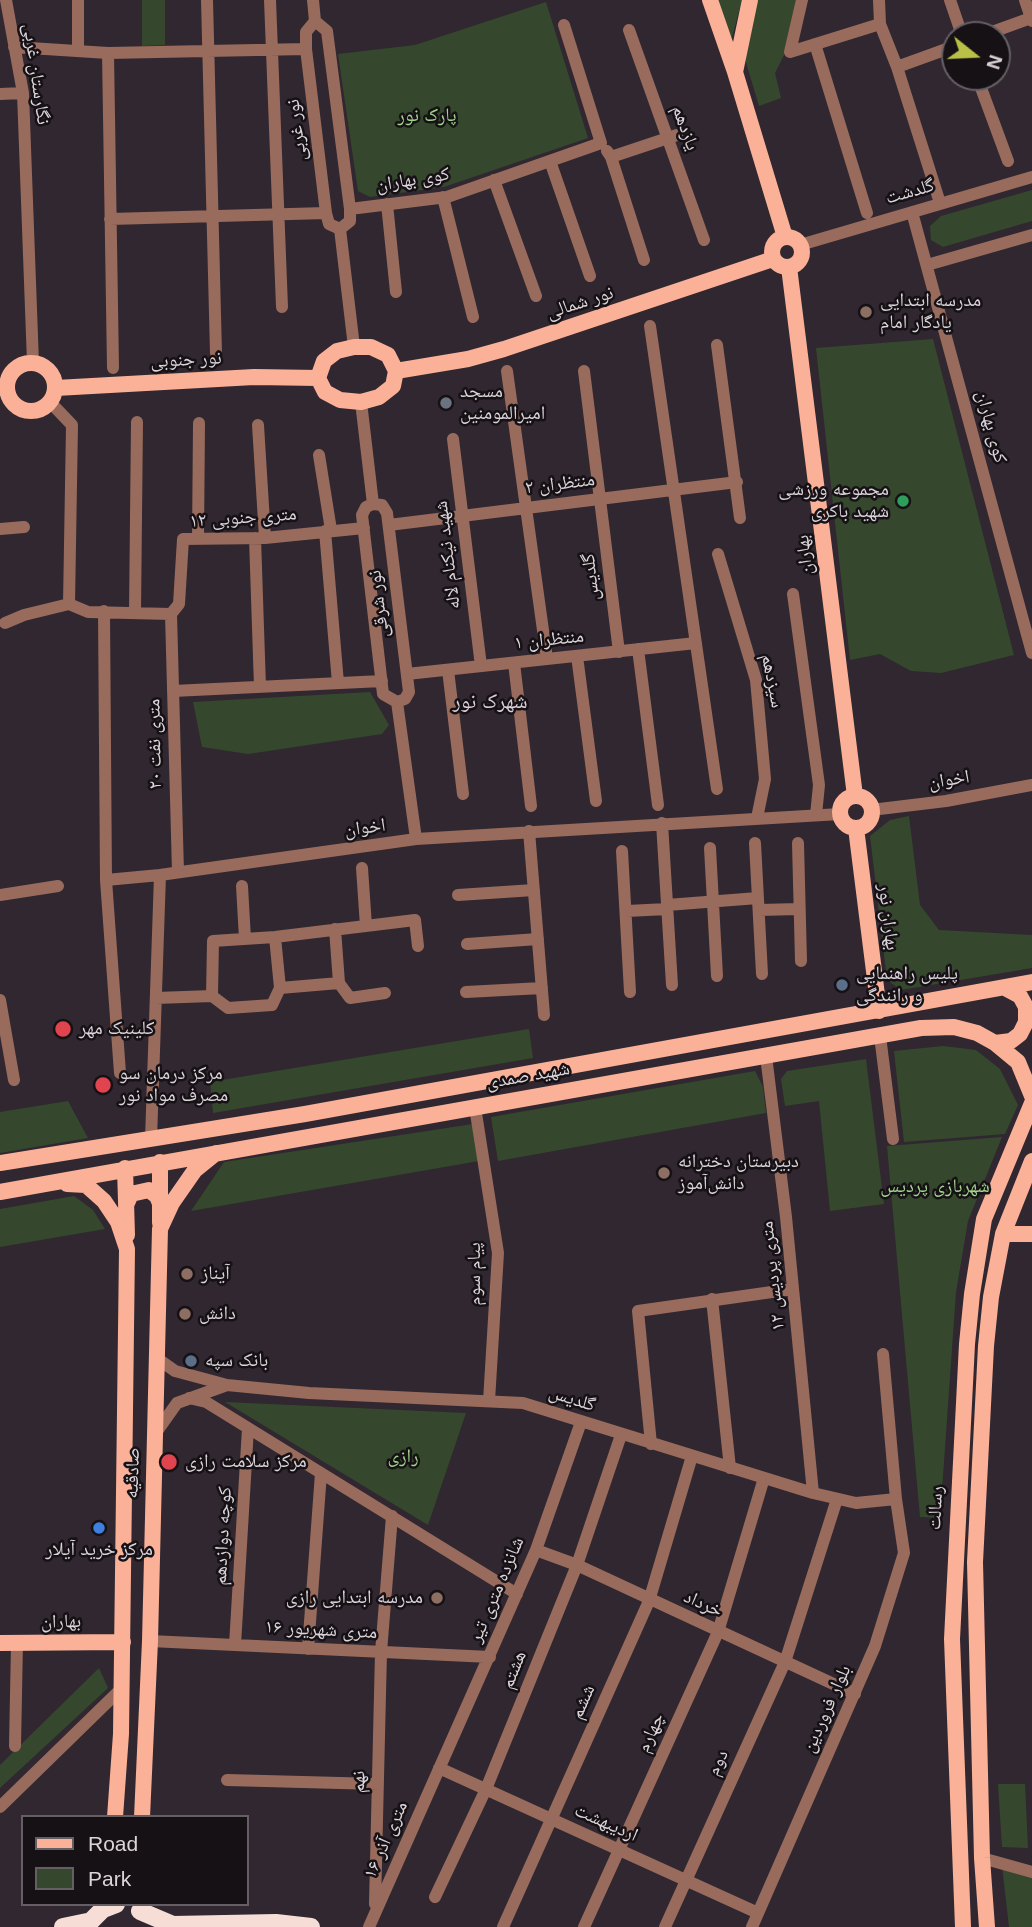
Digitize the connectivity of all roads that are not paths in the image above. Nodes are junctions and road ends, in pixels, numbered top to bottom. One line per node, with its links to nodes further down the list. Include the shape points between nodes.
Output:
1 (6, 0): 20 (street, نگارستان غربی)
2 (78, 0): 23 (street)
3 (207, 0): 24 (street)
4 (270, 0): 21 (street)
5 (313, 0): 13 (street, نور غربی)
6 (710, 0): 28 (main road)
7 (750, 0): 28 (main road)
8 (802, 0): 19 (street, via 790,52)
9 (879, 0): 16 (street)
10 (950, 0): 14 (street)
11 (1025, 0): 12 (street)
12 (1031, 19): 17 (street)
13 (315, 21): 22 (street, نور غربی, via 306,32); 42 (street, نور غربی, via 327,31)
14 (957, 21)
15 (564, 24): 33 (street)
16 (880, 24): 19 (street); 27 (street)
17 (1011, 26)
18 (629, 30): 32 (street, یازدهم)
19 (815, 44): 45 (street)
20 (14, 47): 23 (street); 31 (street, نگارستان غربی)
21 (272, 50): 22 (street); 24 (street); 46 (street)
22 (306, 50): 44 (street, نور غربی)
23 (78, 51): 26 (street)
24 (208, 51): 26 (street); 47 (street)
25 (941, 51): 27 (street)
26 (108, 53): 48 (street)
27 (897, 67): 40 (street)
28 (735, 72): 51 (main road)
29 (982, 91): 36 (street)
30 (0, 93): 31 (street)
31 (23, 93): 67 (street, نگارستان غربی)
32 (672, 137): 34 (street); 52 (street, یازدهم)
33 (601, 143): 34 (street); 35 (street, کوی بهاران)
34 (611, 158): 55 (street)
35 (550, 161): 38 (street, کوی بهاران); 58 (street)
36 (1008, 161)
37 (1032, 177): 40 (street, گلدشت)
38 (494, 180): 39 (street, کوی بهاران); 60 (street)
39 (443, 197): 41 (street, کوی بهاران); 62 (street)
40 (940, 203): 43 (street, گلدشت)
41 (387, 204): 42 (street, کوی بهاران); 59 (street)
42 (350, 209): 49 (street, via 350,221)
43 (912, 212): 53 (street, گلدشت); 56 (street, کوی بهاران)
44 (326, 213): 46 (street); 49 (street, via 329,224)
45 (867, 213)
46 (279, 215): 47 (street); 61 (street)
47 (212, 216): 48 (street); 66 (street)
48 (110, 219): 68 (street)
49 (340, 229): 65 (street)
50 (1032, 235): 56 (street)
51 (785, 237): 53 (main road); 54 (main road, via 773,245)
52 (704, 240)
53 (800, 245): 57 (main road, via 800,259)
54 (773, 259): 57 (main road); 69 (main road, نور شمالی, via 504,349)
55 (644, 260)
56 (927, 265): 105 (street, کوی بهاران)
57 (789, 267): 120 (main road, بهاران)
58 (590, 276)
59 (396, 292)
60 (536, 296)
61 (282, 307)
62 (473, 317)
63 (650, 326): 82 (street)
64 (717, 345): 81 (street)
65 (354, 347): 69 (main road, via 371,347 388,355); 72 (main road, via 337,351 324,361)
66 (216, 354)
67 (33, 363): 73 (main road, via 18,367); 74 (main road, via 46,368)
68 (113, 368)
69 (396, 371): 75 (main road, via 393,386 379,397)
70 (507, 371): 85 (street)
71 (584, 371): 83 (street)
72 (318, 378): 74 (main road, نور جنوبی, via 254,377); 75 (main road, via 332,396)
73 (4, 386): 74 (main road, via 23,410 38,410)
74 (53, 395): 97 (street, via 72,425)
75 (361, 402): 84 (street, نور شرقی)
76 (137, 422): 99 (street)
77 (199, 423): 94 (street)
78 (258, 425): 93 (street)
79 (453, 439): 86 (street, شهید نیکنام لاله)
80 (319, 455): 92 (street)
81 (737, 482): 82 (street, منتظران ۲); 87 (street)
82 (674, 490): 83 (street, منتظران ۲); 102 (street)
83 (602, 499): 85 (street, منتظران ۲); 104 (street, گلدیس)
84 (373, 504): 88 (street, via 382,505); 90 (street, نور شرقی, via 362,514)
85 (526, 508): 86 (street, منتظران ۲); 107 (street)
86 (463, 516): 88 (street, منتظران ۲); 109 (street, شهید نیکنام لاله)
87 (740, 518)
88 (389, 525): 111 (street, نور شرقی)
89 (24, 527): 91 (street)
90 (364, 528): 92 (street, ۱۲ متری جنوبی); 112 (street, نور شرقی)
91 (0, 529)
92 (328, 531): 93 (street, ۱۲ متری جنوبی); 113 (street)
93 (260, 538): 94 (street, ۱۲ متری جنوبی); 114 (street)
94 (198, 539): 100 (street, ۱۲ متری جنوبی, via 183,539 179,604)
95 (718, 554): 127 (street, سیزدهم, via 756,680 765,779)
96 (793, 594): 126 (street, via 819,785)
97 (69, 604): 98 (street, via 88,612); 101 (street)
98 (104, 611): 99 (street); 139 (street)
99 (135, 612): 100 (street)
100 (171, 614): 115 (street, ۲۰ متری نفت)
101 (5, 623)
102 (696, 643): 103 (street, منتظران ۱); 118 (street)
103 (638, 649): 104 (street, منتظران ۱); 122 (street)
104 (619, 652): 106 (street, منتظران ۱)
105 (1032, 653)
106 (577, 656): 107 (street, منتظران ۱); 121 (street)
107 (547, 659): 108 (street, منتظران ۱)
108 (514, 663): 109 (street, منتظران ۱); 123 (street)
109 (481, 666): 110 (street, منتظران ۱)
110 (449, 670): 111 (street, منتظران ۱); 119 (street)
111 (407, 674): 116 (street, نور شرقی, via 409,692)
112 (382, 681): 113 (street); 116 (street, نور شرقی, via 383,694)
113 (338, 683): 114 (street)
114 (260, 687): 115 (street)
115 (173, 691): 137 (street, ۲۰ متری نفت)
116 (397, 702): 131 (street, نور شرقی)
117 (1032, 785): 124 (street, اخوان)
118 (718, 789)
119 (463, 794)
120 (855, 796): 124 (main road, via 868,802); 125 (main road, via 842,804)
121 (596, 801)
122 (658, 805)
123 (531, 806)
124 (872, 810): 129 (main road, via 869,821)
125 (840, 814): 126 (street, اخوان); 129 (main road, via 847,825)
126 (816, 815): 127 (street, اخوان)
127 (757, 818): 128 (street, اخوان)
128 (662, 823): 130 (street, اخوان); 147 (street)
129 (856, 828): 172 (main road, بهاران نور)
130 (529, 831): 131 (street, اخوان); 142 (street)
131 (416, 839): 137 (street, اخوان)
132 (755, 843): 146 (street)
133 (798, 844): 148 (street)
134 (710, 848): 145 (street)
135 (622, 852): 149 (street)
136 (362, 868): 150 (street)
137 (178, 872): 138 (street, اخوان)
138 (160, 875): 139 (street, اخوان); 170 (street)
139 (106, 880): 179 (street)
140 (58, 886): 143 (street)
141 (243, 886): 153 (street)
142 (534, 890): 144 (street); 154 (street)
143 (0, 895)
144 (458, 895)
145 (713, 902): 146 (street); 147 (street); 159 (street)
146 (759, 904): 148 (street); 158 (street)
147 (667, 907): 149 (street); 162 (street)
148 (799, 909): 157 (street)
149 (627, 911): 167 (street)
150 (366, 926): 151 (street); 156 (street, via 415,920)
151 (335, 929): 152 (street); 161 (street)
152 (275, 937): 153 (street); 163 (street)
153 (245, 939): 169 (street, via 213,941)
154 (538, 939): 155 (street); 164 (street)
155 (467, 944)
156 (418, 946)
157 (801, 961)
158 (762, 974)
159 (717, 976)
160 (1032, 982): 165 (main road, شهید صمدی)
161 (339, 983): 163 (street); 168 (street, via 350,998)
162 (672, 985)
163 (280, 988): 169 (street, via 272,1005 228,1008)
164 (542, 988): 166 (street); 173 (street)
165 (1005, 988): 172 (main road, شهید صمدی); 175 (main road, via 1020,996 1026,1022 1011,1041)
166 (466, 992)
167 (630, 992)
168 (385, 993)
169 (212, 996): 170 (street)
170 (156, 998): 186 (street)
171 (0, 1000): 181 (street)
172 (879, 1011): 176 (main road, شهید صمدی)
173 (544, 1014)
174 (880, 1036): 175 (main road, شهید صمدی, via 954,1027); 177 (main road, شهید صمدی); 187 (street)
175 (995, 1043): 183 (main road, شهید صمدی, via 1018,1062)
176 (628, 1056): 178 (main road, شهید صمدی); 180 (main road, via 620,1068)
177 (766, 1056): 180 (main road, شهید صمدی); 201 (street, ۱۲ متری پردیس)
178 (587, 1063): 182 (main road, via 600,1069 602,1078); 186 (main road, شهید صمدی)
179 (120, 1073)
180 (632, 1079): 182 (main road, شهید صمدی)
181 (14, 1080)
182 (594, 1086): 185 (main road, شهید صمدی)
183 (1032, 1096)
184 (1032, 1103): 263 (main road, رسالت, via 984,1219 969,1319 953,1639)
185 (475, 1107): 188 (main road, شهید صمدی); 207 (street, پیام سوم, via 498,1253)
186 (151, 1139): 191 (main road, شهید صمدی)
187 (893, 1139)
188 (217, 1151): 190 (main road, شهید صمدی); 197 (main road, صادقیه, via 195,1170)
189 (1032, 1161): 198 (main road)
190 (160, 1162): 192 (main road, شهید صمدی); 196 (main road)
191 (0, 1163)
192 (125, 1168): 193 (main road, شهید صمدی); 195 (main road)
193 (54, 1183): 194 (main road, شهید صمدی); 200 (main road, صادقیه, via 86,1185 104,1201 118,1222)
194 (0, 1192)
195 (127, 1203): 196 (main road, via 131,1194 149,1190); 200 (main road)
196 (161, 1206): 197 (main road)
197 (160, 1229): 204 (main road, صادقیه)
198 (1003, 1234): 199 (main road); 247 (main road, via 986,1346 975,1562)
199 (1032, 1234)
200 (127, 1249): 227 (main road, صادقیه)
201 (793, 1289): 202 (street); 217 (street, ۱۲ متری پردیس)
202 (712, 1299): 212 (street, via 638,1311); 214 (street)
203 (883, 1354): 219 (street, بلوار فروردین)
204 (158, 1359): 205 (street, via 175,1371); 210 (main road, صادقیه)
205 (227, 1385): 206 (street); 207 (street, گلدیس)
206 (189, 1398): 209 (street, via 206,1402); 210 (street, via 177,1403)
207 (489, 1401): 208 (street, گلدیس, via 523,1403)
208 (581, 1422): 211 (street, گلدیس); 221 (street, شانزده متری تیر)
209 (248, 1428): 215 (street); 230 (street, کوچه دوازدهم)
210 (155, 1434): 226 (main road, صادقیه)
211 (621, 1434): 212 (street, گلدیس); 222 (street, هشتم)
212 (652, 1444): 213 (street, گلدیس)
213 (692, 1456): 214 (street, گلدیس); 224 (street, ششم)
214 (730, 1468): 216 (street, گلدیس)
215 (321, 1473): 220 (street); 231 (street)
216 (764, 1478): 217 (street, گلدیس); 225 (street, چهارم)
217 (813, 1493): 218 (street, گلدیس)
218 (837, 1499): 219 (street, گلدیس, via 856,1503); 234 (street, دوم)
219 (896, 1499): 236 (street, بلوار فروردین, via 904,1553)
220 (391, 1516): 223 (street); 232 (street, نهم)
221 (536, 1550): 222 (street, خرداد); 223 (street, شانزده متری تیر)
222 (577, 1565): 224 (street, خرداد); 241 (street, هشتم)
223 (517, 1594): 233 (street, شانزده متری تیر)
224 (649, 1601): 225 (street, خرداد); 245 (street, ششم)
225 (718, 1632): 234 (street, خرداد); 246 (street, چهارم)
226 (150, 1641): 230 (street, ۱۶ متری شهریور); 244 (main road, صادقیه)
227 (123, 1642): 229 (main road, بهاران); 235 (main road, صادقیه)
228 (0, 1643): 229 (main road, بهاران)
229 (17, 1643): 237 (street)
230 (235, 1645): 231 (street, ۱۶ متری شهریور)
231 (308, 1648): 232 (street, ۱۶ متری شهریور)
232 (381, 1652): 233 (street, ۱۶ متری شهریور); 240 (street, نهم)
233 (490, 1657): 238 (street, شانزده متری تیر)
234 (785, 1662): 236 (street, خرداد); 249 (street, دوم)
235 (122, 1688): 242 (street); 243 (main road, صادقیه)
236 (855, 1694): 254 (street, بلوار فروردین)
237 (15, 1746)
238 (439, 1768): 241 (street, اردیبهشت); 253 (street, ۱۶ متری آذر)
239 (227, 1780): 240 (street)
240 (378, 1784): 253 (street, نهم)
241 (486, 1790): 245 (street, اردیبهشت); 250 (street, هشتم)
242 (0, 1807)
243 (115, 1815)
244 (142, 1815)
245 (551, 1819): 246 (street, اردیبهشت); 259 (street, ششم)
246 (620, 1850): 249 (street, اردیبهشت); 260 (street, چهارم)
247 (982, 1858): 248 (street); 264 (main road)
248 (1032, 1872)
249 (685, 1880): 254 (street, اردیبهشت); 261 (street, دوم)
250 (435, 1897)
251 (112, 1906): 255 (highway)
252 (137, 1911): 257 (highway, via 173,1924)
253 (375, 1912): 258 (street, ۱۶ متری آذر)
254 (758, 1913): 262 (street, بلوار فروردین)
255 (90, 1918): 256 (highway)
256 (63, 1927)
257 (311, 1927)
258 (369, 1927)
259 (503, 1927)
260 (584, 1927)
261 (665, 1927)
262 (752, 1927)
263 (963, 1927)
264 (987, 1927)

